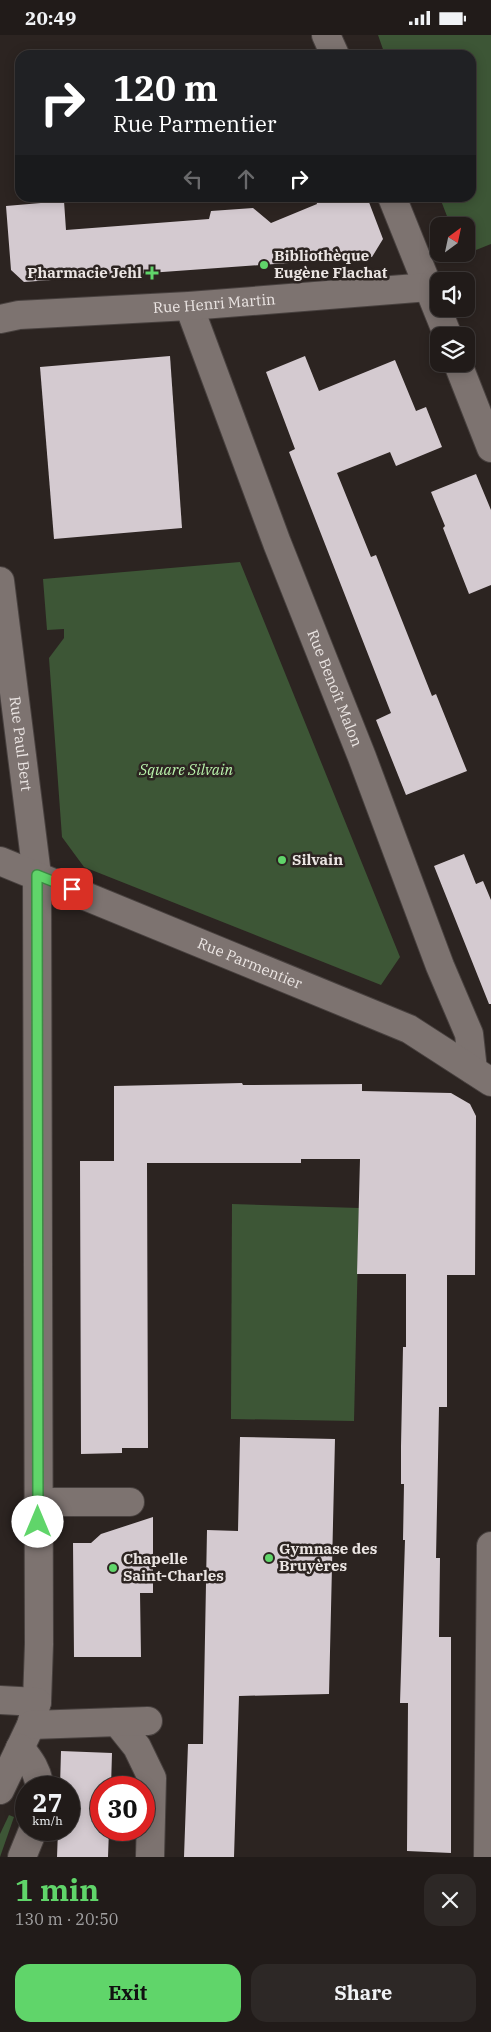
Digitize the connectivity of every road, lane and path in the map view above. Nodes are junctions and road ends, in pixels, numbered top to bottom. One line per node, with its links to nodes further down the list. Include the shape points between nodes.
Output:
1 (326, 35): 2 (street)
2 (332, 50)
3 (394, 202): 4 (street)
4 (428, 287): 5 (street, Rue Henri Martin); 7 (street)
5 (189, 306): 6 (street, Rue Henri Martin, via 19,315); 13 (street, Rue Benoît Malon, via 440,966 470,1033)
6 (0, 319)
7 (444, 327)
8 (461, 372): 9 (street)
9 (491, 448)
10 (0, 581): 12 (street, Rue Paul Bert)
11 (0, 861): 12 (street, Rue Parmentier)
12 (37, 875): 13 (street, Rue Parmentier, via 409,1029); 14 (street, Rue Paul Bert)
13 (482, 1076)
14 (38, 1502): 15 (street); 20 (street, Rue Paul Bert)
15 (130, 1502)
16 (491, 1546): 26 (street)
17 (0, 1700): 20 (street)
18 (148, 1721): 19 (street)
19 (118, 1722): 20 (street); 25 (street, via 137,1747 152,1778)
20 (29, 1725): 21 (street, via 33,1763); 22 (street)
21 (38, 1776)
22 (0, 1790)
23 (29, 1841): 24 (street)
24 (22, 1857)
25 (150, 1857)
26 (488, 1857)

